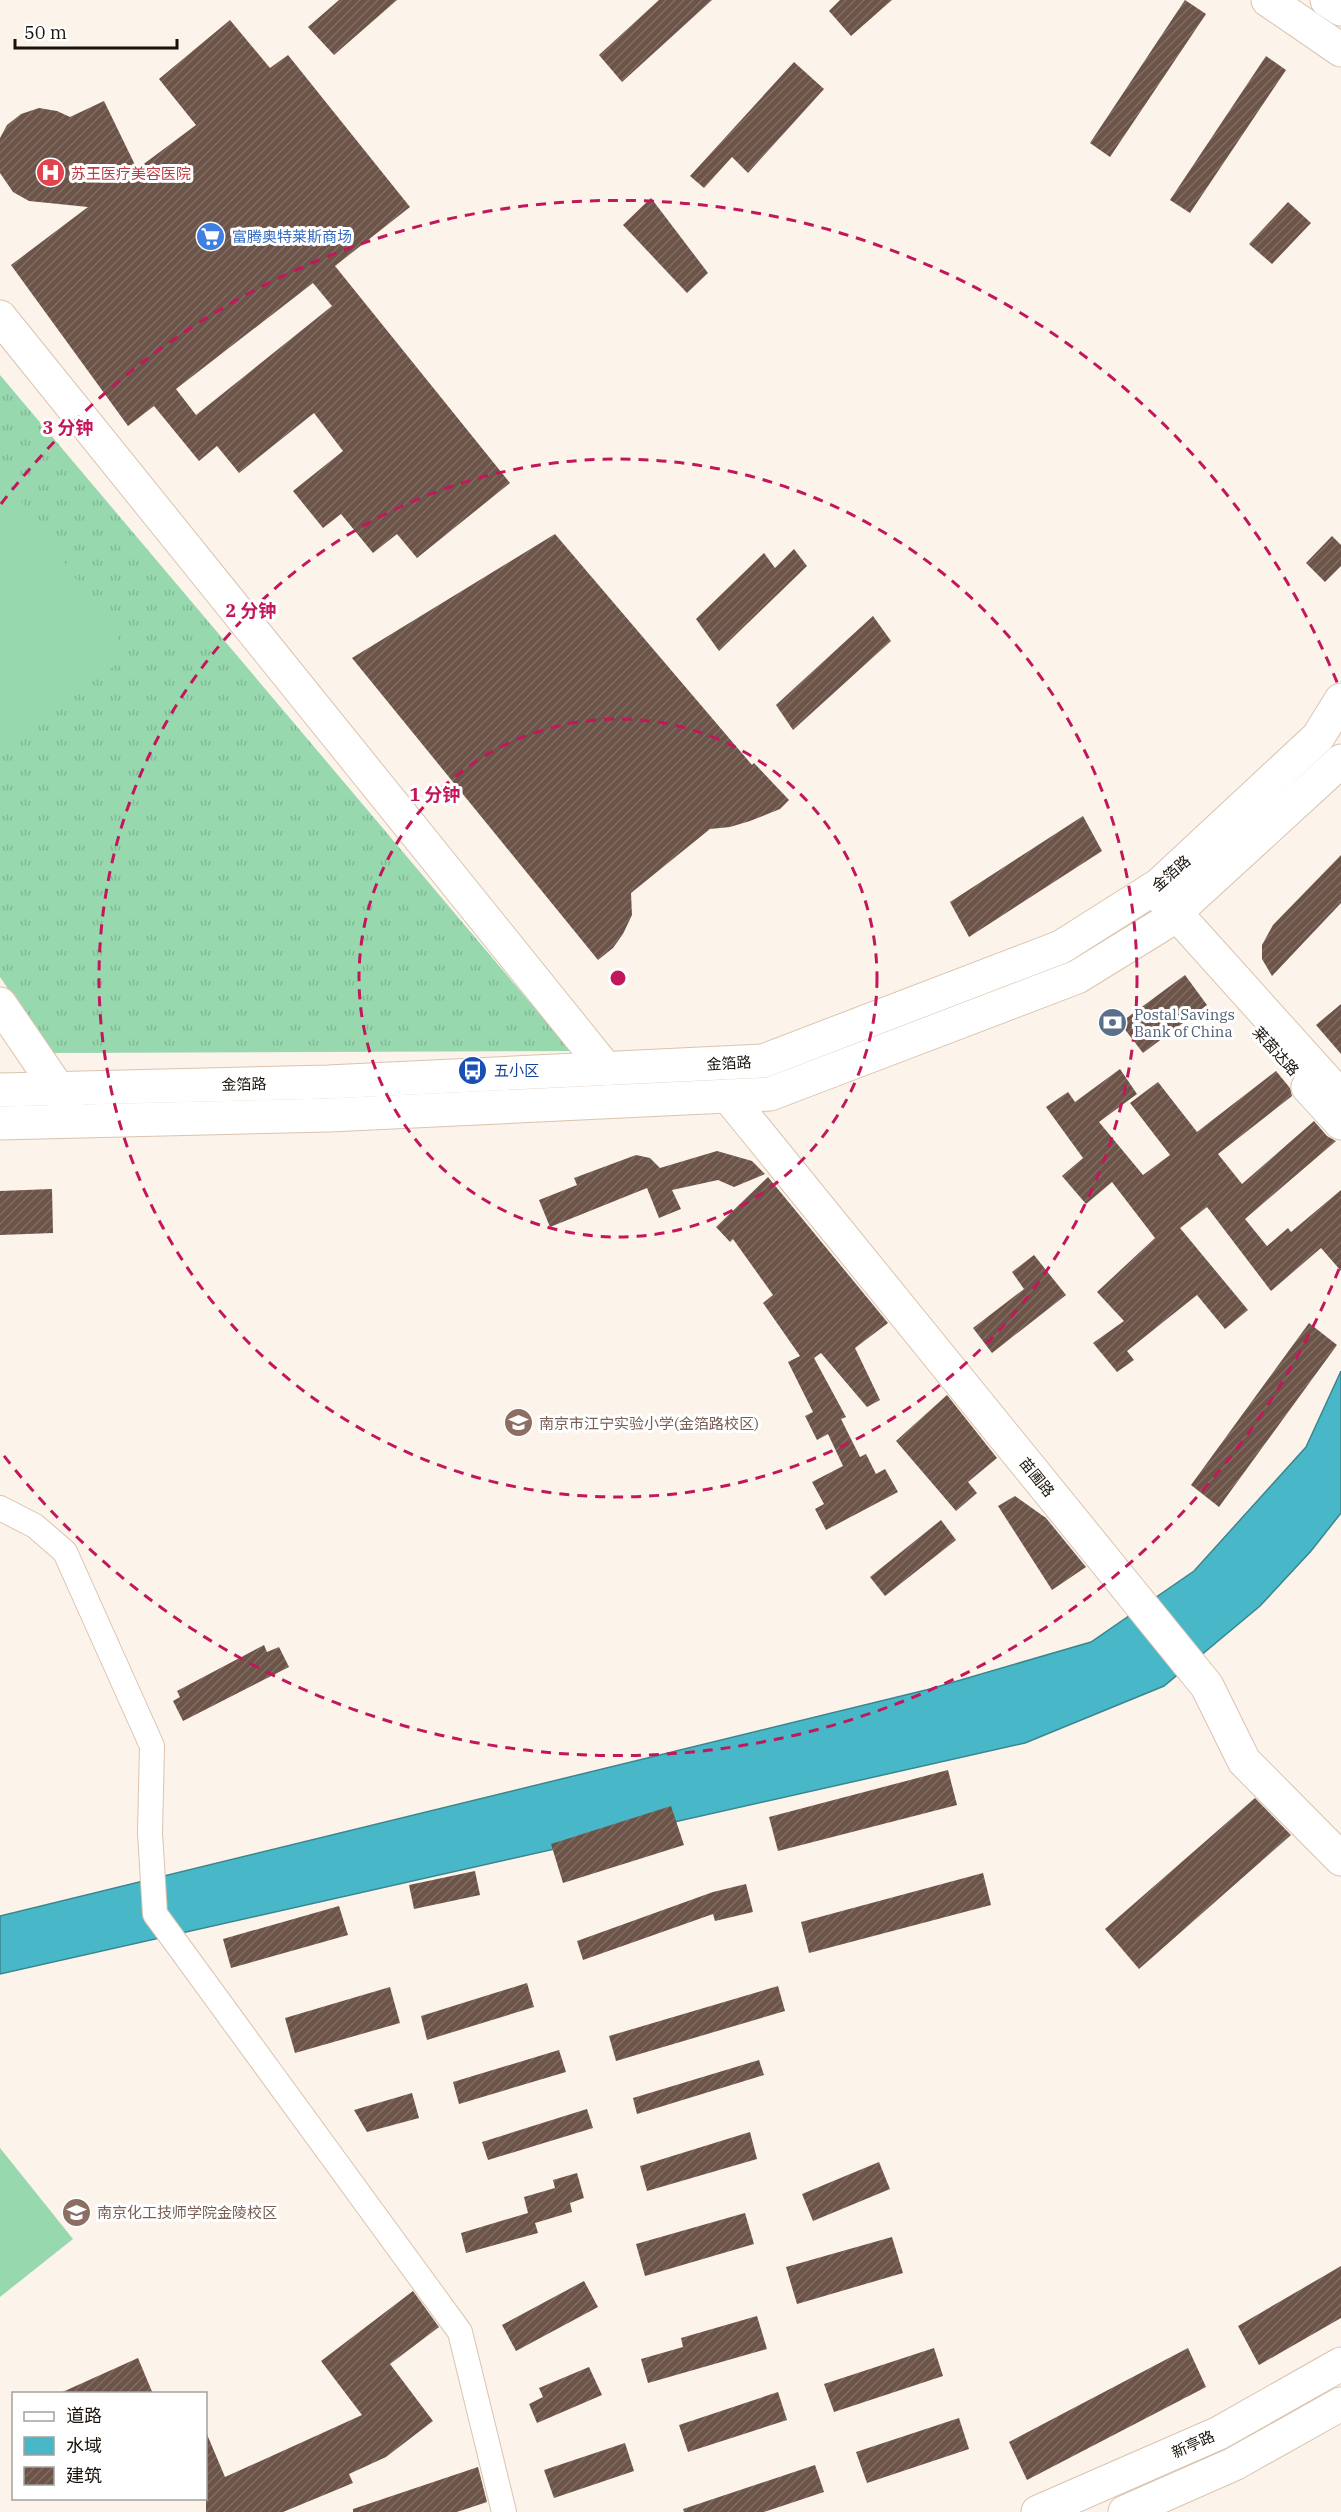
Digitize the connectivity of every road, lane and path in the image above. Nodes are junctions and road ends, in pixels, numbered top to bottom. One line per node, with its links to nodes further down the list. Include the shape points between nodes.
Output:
1 (1268, 0): 4 (main road)
2 (1327, 0): 3 (main road)
3 (1341, 9)
4 (1341, 50)
5 (0, 317): 12 (main road)
6 (1341, 700): 8 (main road, 金箔路, via 1318,737)
7 (1341, 761): 9 (main road)
8 (1153, 889): 9 (main road); 12 (main road, 金箔路, via 1061,947 763,1061)
9 (1170, 918): 15 (main road, via 1077,977 770,1094); 16 (main road, via 1184,924); 19 (main road, 莱茵达路)
10 (0, 1004): 13 (main road)
11 (0, 1032): 13 (main road)
12 (606, 1068): 13 (main road, 金箔路, via 328,1082)
13 (49, 1088): 14 (main road, 金箔路); 17 (main road)
14 (0, 1089)
15 (728, 1096): 17 (main road, via 340,1115); 21 (main road, 苗圃路, via 1206,1686 1244,1761)
16 (1341, 1097)
17 (71, 1121): 18 (main road)
18 (0, 1123)
19 (1341, 1123)
20 (0, 1508): 24 (street, via 35,1526 65,1552 152,1746 150,1833 155,1914 460,2332)
21 (1341, 1859)
22 (1341, 2364): 25 (main road, 新亭路, via 1219,2433)
23 (1341, 2404): 26 (main road, via 1234,2464)
24 (504, 2512)
25 (1038, 2512)
26 (1125, 2512)

